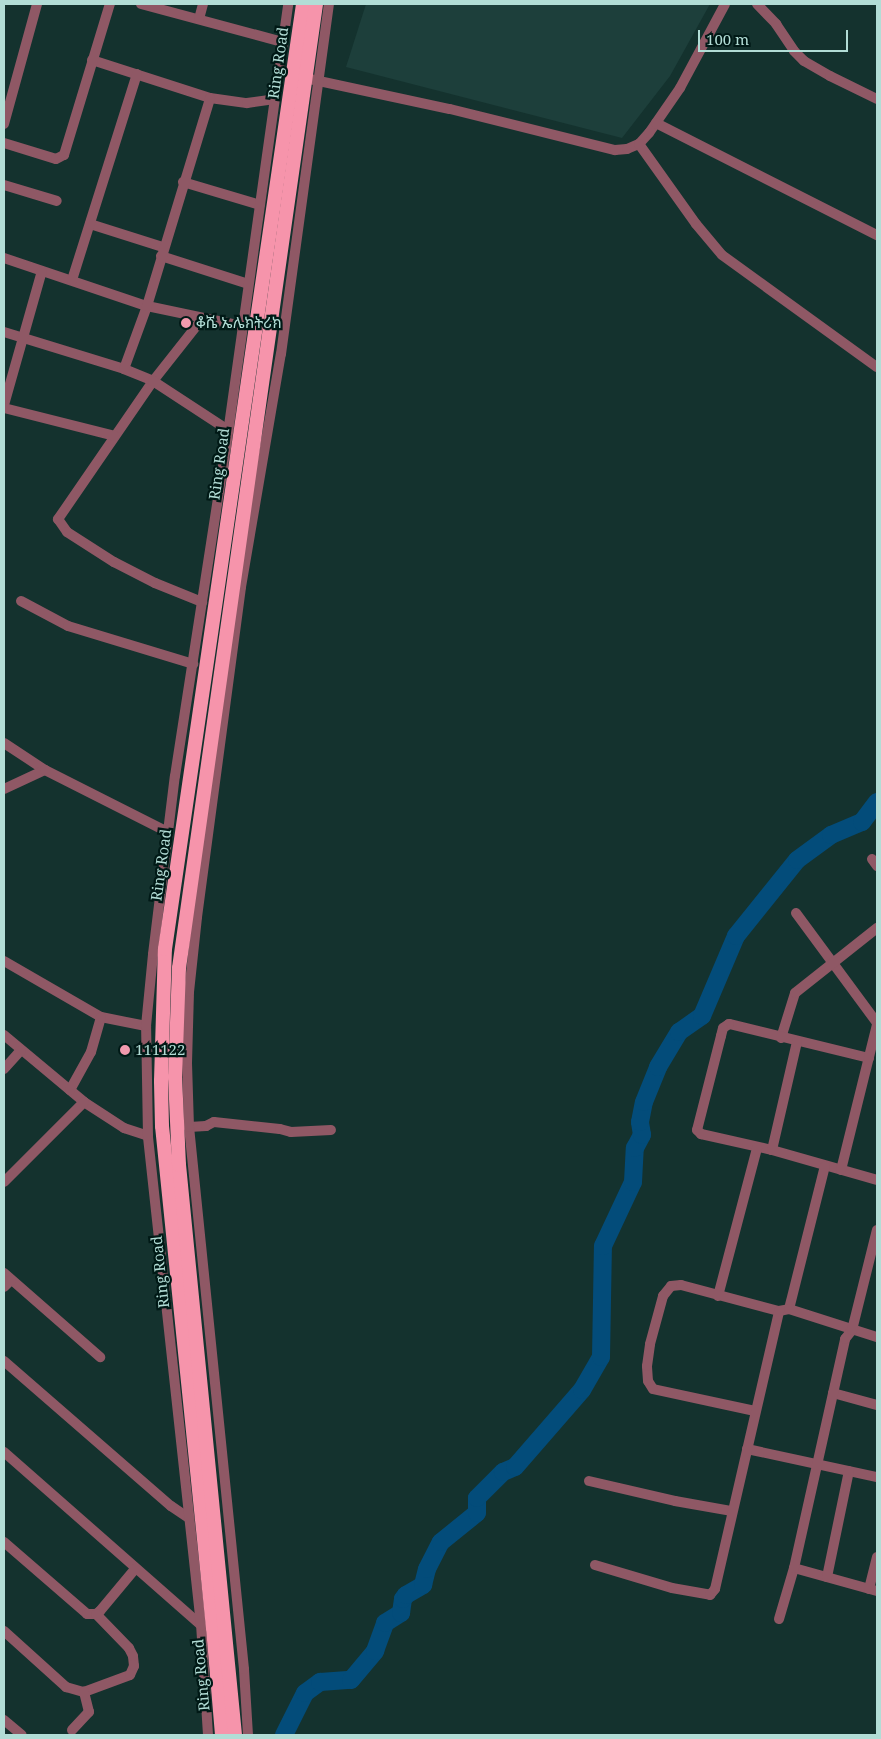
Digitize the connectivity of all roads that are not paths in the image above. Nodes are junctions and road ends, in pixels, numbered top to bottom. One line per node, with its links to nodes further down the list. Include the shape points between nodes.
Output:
1 (37, 4): 20 (street)
2 (110, 4): 13 (street)
3 (142, 4): 11 (street)
4 (203, 4): 11 (street)
5 (288, 4): 12 (street)
6 (303, 4): 109 (highway, Ring Road, via 165,959 162,1126)
7 (316, 4): 15 (highway, Ring Road)
8 (330, 4): 15 (street)
9 (725, 4): 19 (street, via 680,88)
10 (757, 4): 18 (street, via 804,61)
11 (198, 19): 12 (street)
12 (283, 42): 17 (street)
13 (92, 60): 14 (street); 21 (street, via 64,155 56,159)
14 (137, 74): 16 (street); 27 (street)
15 (312, 79): 22 (street, via 615,150); 67 (street, via 281,354 241,587 197,917 189,992); 109 (highway, Ring Road, via 215,704 178,986 175,1077 179,1165)
16 (210, 98): 17 (street, via 247,103); 23 (street)
17 (275, 99): 26 (street)
18 (877, 99)
19 (656, 123): 22 (street); 28 (street)
20 (4, 124)
21 (4, 144)
22 (639, 144): 39 (street, via 722,255)
23 (183, 182): 26 (street); 29 (street)
24 (4, 185): 25 (street)
25 (57, 201)
26 (260, 205): 33 (street)
27 (90, 224): 29 (street); 32 (street)
28 (877, 235)
29 (162, 252): 33 (street); 34 (street)
30 (4, 258): 31 (street)
31 (42, 271): 32 (street); 38 (street)
32 (72, 280): 34 (street)
33 (248, 284): 36 (street)
34 (147, 306): 35 (street); 40 (street)
35 (202, 319): 36 (street); 41 (street)
36 (243, 326): 43 (street)
37 (4, 332): 38 (street)
38 (22, 337): 40 (street); 42 (street)
39 (877, 367)
40 (124, 368): 41 (street)
41 (153, 381): 43 (street); 44 (street)
42 (4, 406): 44 (street)
43 (228, 430): 46 (street)
44 (115, 436): 46 (street, via 60,515 61,525 114,562)
45 (21, 600): 47 (street, via 68,626)
46 (202, 602): 47 (street)
47 (193, 664): 51 (street)
48 (4, 743): 49 (street)
49 (44, 770): 50 (street); 51 (street)
50 (4, 789)
51 (168, 832): 58 (street)
52 (796, 913): 55 (street)
53 (877, 928): 55 (street)
54 (4, 961): 56 (street)
55 (832, 961): 57 (street); 60 (street, via 795,993)
56 (101, 1017): 58 (street); 65 (street, via 91,1052)
57 (877, 1024): 63 (street)
58 (146, 1026): 69 (street)
59 (4, 1035): 62 (street)
60 (781, 1038): 61 (street); 70 (street, via 729,1024 723,1028 696,1130)
61 (797, 1042): 63 (street); 71 (street)
62 (21, 1050): 64 (street); 65 (street)
63 (869, 1058): 73 (street)
64 (4, 1068)
65 (70, 1090): 66 (street)
66 (84, 1102): 69 (street, via 124,1128); 75 (street)
67 (189, 1127): 68 (street, via 214,1122 291,1132); 109 (street, via 236,1584)
68 (332, 1130)
69 (148, 1136): 94 (street)
70 (757, 1148): 71 (street); 78 (street)
71 (772, 1150): 72 (street)
72 (825, 1166): 73 (street); 79 (street)
73 (841, 1170): 74 (street)
74 (877, 1180)
75 (4, 1182)
76 (877, 1230): 80 (street)
77 (6, 1280): 82 (street)
78 (718, 1296): 79 (street); 86 (street, via 681,1285 671,1286 663,1296 650,1344 648,1381 653,1389)
79 (784, 1310): 80 (street); 86 (street)
80 (852, 1330): 81 (street); 84 (street, via 846,1339)
81 (877, 1336)
82 (100, 1357)
83 (4, 1362): 94 (street)
84 (833, 1393): 85 (street); 89 (street)
85 (877, 1405)
86 (755, 1411): 87 (street)
87 (747, 1449): 89 (street); 93 (street)
88 (4, 1452): 99 (street)
89 (816, 1464): 90 (street); 98 (street)
90 (849, 1472): 91 (street); 100 (street)
91 (877, 1478)
92 (589, 1481): 93 (street)
93 (732, 1511): 97 (street, via 715,1589 710,1596)
94 (189, 1518): 104 (street)
95 (4, 1542): 102 (street, via 87,1614)
96 (877, 1557): 101 (street)
97 (595, 1565)
98 (794, 1568): 100 (street); 103 (street)
99 (135, 1569): 102 (street); 104 (street)
100 (828, 1577): 101 (street)
101 (873, 1590)
102 (96, 1614): 106 (street, via 129,1648 134,1666 130,1675)
103 (779, 1619)
104 (201, 1625): 109 (street)
105 (4, 1631): 106 (street, via 66,1687)
106 (84, 1692): 108 (street, via 88,1712)
107 (4, 1720): 110 (street)
108 (72, 1730)
109 (228, 1732)
110 (22, 1735)

